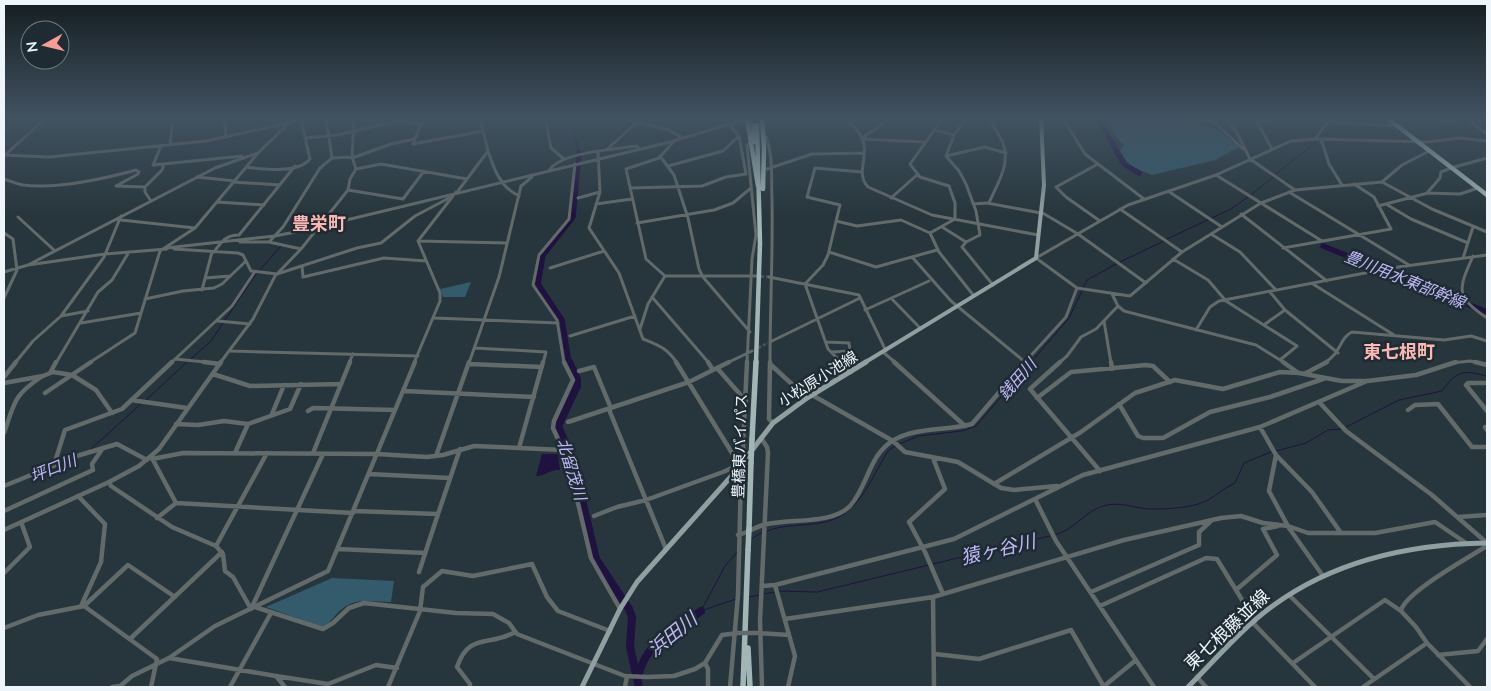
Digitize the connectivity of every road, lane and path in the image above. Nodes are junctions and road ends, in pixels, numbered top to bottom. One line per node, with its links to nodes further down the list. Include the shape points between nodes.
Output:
1 (114, 150): 36 (street, via 49,156)
2 (160, 150): 47 (street, via 154,165)
3 (308, 150): 50 (street, via 310,159 306,164)
4 (331, 150): 41 (street)
5 (352, 150): 42 (street)
6 (379, 150): 42 (street)
7 (554, 150): 44 (street)
8 (609, 150): 28 (street)
9 (634, 150): 45 (street)
10 (665, 150): 38 (street)
11 (724, 150): 51 (street)
12 (742, 150): 73 (street, via 746,174 702,186)
13 (748, 150): 75 (street)
14 (751, 150): 77 (highway)
15 (756, 150): 77 (highway, 豊橋東バイパス)
16 (757, 150): 102 (highway, 豊橋東バイパス)
17 (764, 150): 113 (highway)
18 (768, 150): 55 (street)
19 (919, 150): 59 (street, via 910,164)
20 (948, 150): 39 (street)
21 (971, 150): 39 (street)
22 (996, 150): 34 (street)
23 (1042, 150): 105 (main road)
24 (1082, 150): 49 (street)
25 (1268, 150): 46 (street)
26 (1323, 150): 71 (street)
27 (598, 151): 28 (street); 35 (street); 45 (street)
28 (604, 151)
29 (1245, 151): 46 (street)
30 (1428, 151): 53 (highway); 68 (street, via 1402,165)
31 (258, 152): 40 (street); 52 (street)
32 (488, 152): 65 (street); 67 (street)
33 (864, 153): 55 (street, via 812,154); 58 (street)
34 (1006, 153): 96 (street, via 1004,172)
35 (581, 154): 37 (street)
36 (4, 155)
37 (576, 156): 44 (street)
38 (660, 156): 51 (street); 74 (street, via 626,169)
39 (946, 156): 98 (street, via 958,170)
40 (243, 158): 47 (street); 62 (street)
41 (332, 158): 42 (street); 128 (street, via 320,168)
42 (352, 158): 54 (street)
43 (1487, 158): 53 (street)
44 (564, 159): 57 (street, via 552,165)
45 (597, 159): 48 (street); 80 (street)
46 (1250, 160): 61 (street); 63 (street)
47 (164, 164): 72 (street)
48 (577, 164): 57 (street); 206 (street, via 569,218 539,255 533,285)
49 (1098, 164): 93 (street); 111 (street, via 1056,187)
50 (296, 166): 52 (street, via 280,170); 70 (street)
51 (668, 166): 73 (street)
52 (246, 167): 66 (street)
53 (1451, 168): 76 (highway); 84 (street, via 1441,172)
54 (356, 169): 56 (street, via 381,164); 78 (street)
55 (769, 169): 170 (street)
56 (424, 171): 65 (street); 78 (street, via 403,199)
57 (549, 171): 60 (street)
58 (862, 172): 89 (street, via 863,183); 112 (street, via 815,168 807,197 840,204)
59 (918, 174): 89 (street); 110 (street, via 951,189)
60 (531, 175): 67 (street); 87 (street, via 523,183)
61 (1216, 175): 81 (street); 85 (street)
62 (196, 177): 66 (street); 94 (street)
63 (1276, 177): 79 (street)
64 (4, 179): 72 (street, via 22,185 88,182 137,170 138,174 116,186)
65 (467, 179): 83 (street)
66 (234, 182): 70 (street); 95 (street)
67 (502, 182): 83 (street); 87 (street)
68 (1382, 182): 69 (street); 91 (street)
69 (1354, 184): 71 (street); 103 (street, via 1374,198)
70 (280, 185): 101 (street)
71 (1342, 185): 79 (street)
72 (145, 187): 94 (street)
73 (678, 187): 74 (street); 107 (street)
74 (630, 188): 92 (street)
75 (751, 188): 107 (street, via 733,203); 168 (street, via 756,235 752,259)
76 (1478, 188): 84 (street, via 1462,195); 86 (highway)
77 (758, 189): 102 (highway, 豊橋東バイパス)
78 (348, 190): 116 (street)
79 (1296, 190): 82 (street)
80 (600, 192): 88 (street); 97 (street)
81 (1168, 192): 93 (street); 118 (street)
82 (1289, 192): 99 (street); 126 (street)
83 (456, 193): 116 (street); 132 (street); 160 (street, via 415,216 381,243)
84 (1427, 193): 91 (street)
85 (1247, 195): 90 (street)
86 (1487, 195)
87 (519, 196): 135 (street)
88 (578, 198)
89 (891, 198): 110 (street, via 928,214)
90 (1252, 198): 99 (street)
91 (1408, 198): 100 (street); 117 (street)
92 (632, 199): 97 (street); 114 (street)
93 (1144, 199): 104 (street)
94 (151, 201): 109 (street)
95 (217, 202): 101 (street); 119 (street)
96 (989, 203): 98 (street); 105 (street)
97 (596, 204): 143 (street, via 589,228)
98 (973, 204): 115 (street)
99 (1261, 204): 106 (street); 130 (street)
100 (1386, 204): 103 (street); 137 (street, via 1411,219)
101 (264, 205): 134 (street, via 238,235 227,236)
102 (760, 205): 113 (highway, 豊橋東バイパス)
103 (1378, 206): 126 (street, via 1391,228)
104 (1120, 209): 111 (street); 129 (street)
105 (1041, 212): 124 (street); 127 (main road)
106 (1241, 214): 118 (street); 139 (street)
107 (687, 215): 114 (street); 169 (street)
108 (18, 217): 142 (street)
109 (121, 218): 119 (street); 142 (street); 148 (street)
110 (955, 219): 115 (street); 120 (street)
111 (1100, 220): 124 (street)
112 (836, 221): 123 (street, via 857,226 901,220); 146 (street)
113 (761, 222): 347 (highway, 豊橋東バイパス, bridge)
114 (637, 223): 167 (street, via 646,260)
115 (981, 224): 127 (street); 133 (street, via 980,235)
116 (319, 226): 128 (street); 140 (street)
117 (1473, 226): 121 (street); 137 (street)
118 (1222, 227): 125 (street)
119 (194, 228): 138 (street)
120 (942, 228): 123 (street); 133 (street)
121 (1487, 232)
122 (4, 233): 162 (street, via 13,239)
123 (930, 233): 141 (street)
124 (1078, 234): 152 (street); 157 (street)
125 (1211, 234): 147 (street); 180 (street, via 1240,252)
126 (1360, 234): 130 (street); 159 (street)
127 (1038, 235): 152 (main road)
128 (275, 236): 131 (street); 134 (street)
129 (1164, 240): 136 (street)
130 (1322, 241): 139 (street)
131 (269, 242): 134 (street); 140 (street)
132 (418, 242): 135 (street); 156 (street)
133 (966, 242): 177 (street, via 962,247 964,252)
134 (220, 243): 138 (street); 145 (street)
135 (507, 243): 203 (street)
136 (1169, 243): 147 (street)
137 (1468, 243): 153 (street)
138 (164, 248): 144 (street); 145 (street); 189 (street, via 156,262)
139 (1283, 248): 173 (street)
140 (301, 249): 165 (street)
141 (938, 250): 151 (street); 185 (street)
142 (55, 251): 158 (street)
143 (604, 251): 161 (street); 198 (street, via 619,273)
144 (129, 252): 148 (street); 195 (street, via 114,278 98,292)
145 (213, 252): 155 (street, via 236,252); 171 (street)
146 (829, 252): 151 (street, via 876,267); 175 (street, via 826,261)
147 (1182, 252): 154 (street)
148 (106, 254): 158 (street); 197 (street)
149 (1487, 255): 150 (street)
150 (1473, 256): 153 (street); 183 (street, via 1459,289)
151 (912, 258): 172 (street)
152 (1036, 258): 177 (main road, 小松原小池線); 178 (street)
153 (1463, 258): 159 (street)
154 (1173, 259): 174 (street); 190 (street, via 1206,278)
155 (246, 261): 164 (street); 166 (street)
156 (426, 261): 160 (street, via 384,258 303,276); 199 (street, via 440,297)
157 (1120, 264): 174 (street)
158 (28, 265): 162 (street)
159 (1410, 265): 173 (street)
160 (302, 266): 165 (street)
161 (550, 268)
162 (17, 270): 163 (street); 186 (street)
163 (4, 272)
164 (254, 273): 165 (street); 202 (street, via 232,306)
165 (276, 274): 207 (street)
166 (230, 276): 171 (street); 179 (street, via 217,287)
167 (665, 276): 169 (street); 184 (street)
168 (754, 276): 169 (street); 212 (street)
169 (703, 277): 212 (street)
170 (771, 277): 175 (street); 216 (street)
171 (205, 278): 179 (street)
172 (929, 281): 188 (street); 192 (street)
173 (1327, 281): 176 (street)
174 (1146, 283): 182 (street, via 1130,296)
175 (806, 284): 187 (street, via 859,295); 200 (street)
176 (1313, 284): 180 (street); 213 (street)
177 (993, 285): 185 (main road, 小松原小池線)
178 (1078, 288): 182 (street); 228 (street, via 1066,317)
179 (202, 290): 189 (street)
180 (1276, 290): 181 (street)
181 (1270, 292): 190 (street); 194 (street)
182 (1112, 294): 191 (street)
183 (1461, 295): 201 (street)
184 (652, 296): 209 (street); 234 (street)
185 (974, 296): 192 (main road, 小松原小池線)
186 (4, 298)
187 (860, 298): 193 (street); 200 (street)
188 (891, 298): 193 (street); 210 (street)
189 (145, 299): 196 (street)
190 (1225, 300): 208 (street); 211 (street, via 1210,307)
191 (1118, 306): 204 (street); 211 (street, via 1127,312)
192 (958, 308): 210 (main road, 小松原小池線); 228 (street)
193 (865, 310): 222 (street)
194 (1285, 310): 208 (street); 223 (street)
195 (88, 311): 197 (street); 205 (street)
196 (141, 313): 205 (street); 240 (street, via 135,333)
197 (61, 316): 243 (street, via 33,341)
198 (635, 316): 209 (street); 214 (street)
199 (434, 318): 203 (street); 225 (street)
200 (817, 318): 216 (street); 217 (street)
201 (1487, 318)
202 (218, 320): 207 (street); 226 (street)
203 (484, 321): 206 (street); 218 (street)
204 (1104, 321): 235 (street); 258 (street, via 1096,330 1081,337 1067,356 1030,389)
205 (81, 323): 238 (street)
206 (558, 323): 286 (street, via 564,364 573,380 553,428)
207 (250, 324): 219 (street)
208 (1265, 324): 227 (street, via 1297,346)
209 (640, 329): 246 (street, via 646,342 670,352)
210 (921, 329): 222 (main road, 小松原小池線)
211 (1196, 330): 227 (street, via 1256,346)
212 (750, 332): 220 (street)
213 (1394, 335): 215 (street, via 1444,340 1471,336); 223 (street, via 1352,332 1343,338)
214 (570, 336)
215 (1487, 341)
216 (769, 342): 231 (street)
217 (826, 342): 221 (street); 221 (street, via 849,342 850,351)
218 (474, 348): 230 (street); 233 (street, via 546,352)
219 (230, 351): 224 (street); 229 (street)
220 (750, 352): 234 (street); 260 (street)
221 (831, 352): 237 (street)
222 (885, 352): 237 (main road, 小松原小池線); 276 (street)
223 (1338, 353): 239 (street)
224 (353, 354): 225 (street); 251 (street)
225 (418, 356): 253 (street)
226 (174, 359): 229 (street); 259 (street)
227 (1280, 360): 239 (street)
228 (1025, 362): 276 (street, via 975,422)
229 (220, 364): 241 (street)
230 (469, 364): 233 (street); 254 (street)
231 (770, 364): 257 (street); 273 (street, via 768,419)
232 (1487, 365): 245 (street, via 1457,362 1416,375)
233 (542, 367): 256 (street)
234 (715, 369): 246 (street); 260 (street)
235 (1112, 369): 247 (street, via 1150,365); 258 (street, via 1071,372)
236 (579, 371): 264 (street, via 594,367)
237 (851, 372): 257 (main road, 小松原小池線)
238 (50, 373): 240 (street); 242 (street)
239 (1301, 373): 244 (street); 247 (street, via 1280,372 1223,389 1181,379)
240 (73, 374): 255 (street); 270 (street, via 97,391)
241 (213, 374): 252 (street, via 246,386); 263 (street)
242 (42, 376): 248 (street); 278 (street, via 16,398)
243 (4, 377)
244 (1324, 378): 245 (street); 262 (street, via 1270,397 1210,412 1163,438 1138,436)
245 (1368, 381): 261 (street)
246 (689, 382): 264 (street); 297 (street)
247 (1170, 382): 262 (street, via 1135,393)
248 (4, 383)
249 (1487, 383): 269 (street, via 1466,385)
250 (302, 384): 251 (street); 252 (street); 271 (street, via 290,410)
251 (341, 384): 265 (street)
252 (284, 385): 271 (street)
253 (404, 391): 254 (street); 266 (street)
254 (458, 393): 256 (street); 293 (street)
255 (45, 394)
256 (534, 397): 283 (street)
257 (810, 397): 273 (main road, 小松原小池線); 281 (street)
258 (1037, 398): 279 (street)
259 (131, 400): 263 (street); 270 (street)
260 (746, 401): 296 (street)
261 (1320, 403): 277 (street); 318 (street, via 1346,431)
262 (1119, 404): 279 (street)
263 (187, 408): 274 (street)
264 (610, 409): 272 (street); 309 (street)
265 (330, 410): 266 (street); 268 (street, via 313,408); 289 (street)
266 (395, 410): 291 (street)
267 (1408, 410): 284 (street, via 1415,405 1438,404 1472,447)
268 (308, 411)
269 (1487, 411)
270 (112, 413): 298 (street, via 65,430)
271 (272, 414): 275 (street)
272 (568, 422)
273 (773, 423): 280 (main road, 小松原小池線)
274 (176, 424): 275 (street, via 224,421); 295 (street)
275 (248, 424): 287 (street)
276 (965, 426): 281 (street, via 918,432)
277 (1260, 427): 292 (street); 299 (street)
278 (4, 433)
279 (1071, 436): 299 (street); 304 (street)
280 (761, 438): 296 (main road, 小松原小池線); 322 (street, via 768,447)
281 (893, 442): 294 (street, via 905,452); 322 (street, via 883,449 854,500 844,511 828,518 785,520)
282 (103, 448): 295 (street, via 119,443); 298 (street); 313 (street, via 92,464 93,470)
283 (519, 448): 285 (street, via 474,446); 286 (street)
284 (1487, 448)
285 (460, 449): 293 (street); 302 (street)
286 (563, 450): 352 (street, via 590,558)
287 (235, 453): 288 (street); 295 (street, via 183,453)
288 (267, 453): 289 (street); 311 (street)
289 (313, 454): 290 (street)
290 (323, 454): 291 (street); 312 (street)
291 (377, 454): 293 (street); 301 (street)
292 (1276, 455): 323 (street, via 1268,488); 325 (street, via 1312,492)
293 (436, 456)
294 (933, 458): 304 (street, via 958,462); 330 (street, via 945,489 909,522)
295 (150, 459): 303 (street); 310 (street)
296 (746, 459): 297 (main road, 小松原小池線)
297 (738, 464): 300 (main road, 小松原小池線); 309 (street)
298 (54, 465): 305 (street)
299 (1100, 470): 306 (street)
300 (736, 471): 326 (street, via 741,477); 332 (main road, 小松原小池線)
301 (369, 474): 302 (street); 314 (street)
302 (450, 478): 315 (street)
303 (109, 482): 307 (street); 319 (street)
304 (994, 484): 306 (street, via 1010,490)
305 (4, 486)
306 (1060, 486): 308 (street)
307 (78, 496): 321 (street); 348 (street, via 105,524 101,562)
308 (1035, 499): 330 (street, via 964,536); 335 (street)
309 (646, 500): 317 (street); 332 (street)
310 (176, 503): 311 (street); 319 (street)
311 (238, 507): 312 (street); 329 (street)
312 (298, 510): 314 (street); 350 (street)
313 (4, 511)
314 (353, 512): 315 (street); 331 (street)
315 (438, 514): 334 (street)
316 (1487, 515): 318 (street)
317 (594, 516)
318 (1458, 517): 328 (street)
319 (157, 518): 329 (street)
320 (1213, 519): 323 (street, via 1241,516); 335 (street); 342 (street, via 1200,531 1199,545)
321 (21, 522): 324 (street); 337 (street, via 30,547)
322 (766, 526): 326 (street); 339 (street)
323 (1288, 526): 325 (street, via 1308,533); 338 (street); 341 (street, via 1264,528 1277,555)
324 (4, 530)
325 (1341, 533): 327 (street, via 1381,532 1435,522)
326 (738, 535): 360 (street)
327 (1466, 542): 328 (main road, 東七根藤並線); 338 (main road, 東七根藤並線, via 1388,554)
328 (1487, 543): 353 (street, via 1415,592 1402,603)
329 (216, 546): 333 (street)
330 (922, 547): 340 (street); 343 (street)
331 (338, 549): 334 (street); 350 (street, via 324,575)
332 (666, 549): 352 (main road, 小松原小池線, via 637,582)
333 (222, 552): 345 (street); 350 (street, via 224,571 233,577)
334 (425, 553): 336 (street)
335 (1067, 556): 342 (street); 343 (street)
336 (419, 572)
337 (4, 573)
338 (1323, 576): 344 (main road, 東七根藤並線)
339 (762, 586): 340 (street); 361 (street)
340 (777, 590): 355 (street)
341 (1236, 590): 349 (street, via 1217,559 1211,557); 356 (street)
342 (1091, 592): 349 (street)
343 (943, 594): 346 (street)
344 (1289, 595): 356 (main road, 東七根藤並線); 363 (street)
345 (175, 597): 348 (street, via 128,565); 364 (street)
346 (933, 597): 355 (street); 367 (street)
347 (746, 602): 392 (highway, 豊橋東バイパス); 393 (highway)
348 (82, 606): 357 (street, via 38,615); 364 (street)
349 (1100, 606): 370 (street)
350 (253, 608): 354 (street); 369 (street, via 215,626)
351 (419, 608): 354 (street, via 354,605 323,629); 358 (street, via 423,587 442,571 473,576 532,564 547,597 558,611); 359 (street, via 462,615 493,613 512,625); 375 (street)
352 (621, 608): 358 (main road, 小松原小池線)
353 (1401, 611): 363 (street, via 1385,600); 366 (street)
354 (270, 613): 376 (street)
355 (785, 619): 362 (street)
356 (1254, 622): 373 (street); 379 (main road, 東七根藤並線)
357 (4, 628)
358 (610, 631): 374 (main road, 小松原小池線)
359 (515, 632): 374 (street); 387 (street, via 507,638 475,642 462,652 458,667)
360 (737, 633): 361 (street, bridge); 372 (street, via 722,635); 391 (street)
361 (758, 633): 362 (street); 394 (street)
362 (789, 635): 395 (street, via 795,656)
363 (1332, 636): 373 (street); 380 (street)
364 (130, 639): 371 (street, via 157,659)
365 (1487, 639): 368 (street, via 1478,651)
366 (1427, 643): 368 (street); 380 (street)
367 (935, 654): 396 (street); 397 (street, via 979,659 1070,630)
368 (1438, 655): 403 (street)
369 (169, 658): 371 (street); 376 (street)
370 (1136, 660): 397 (street); 398 (street)
371 (157, 663): 381 (street); 383 (street)
372 (705, 663): 378 (street, via 684,673); 390 (street)
373 (1292, 663): 401 (street)
374 (594, 664): 378 (street); 388 (main road, 小松原小池線)
375 (396, 668): 377 (street, via 376,665 328,684); 386 (street)
376 (240, 670): 377 (street); 384 (street)
377 (276, 676): 385 (street)
378 (629, 677): 389 (street)
379 (1197, 678): 399 (main road, 東七根藤並線); 400 (street)
380 (1374, 679): 402 (street)
381 (119, 686): 382 (street)
382 (112, 687)
383 (150, 687)
384 (230, 687)
385 (284, 687)
386 (388, 687)
387 (470, 687)
388 (582, 687)
389 (625, 687)
390 (708, 687)
391 (730, 687)
392 (743, 687)
393 (750, 687)
394 (762, 687)
395 (788, 687)
396 (934, 687)
397 (1104, 687)
398 (1154, 687)
399 (1188, 687)
400 (1206, 687)
401 (1315, 687)
402 (1363, 687)
403 (1470, 687)

